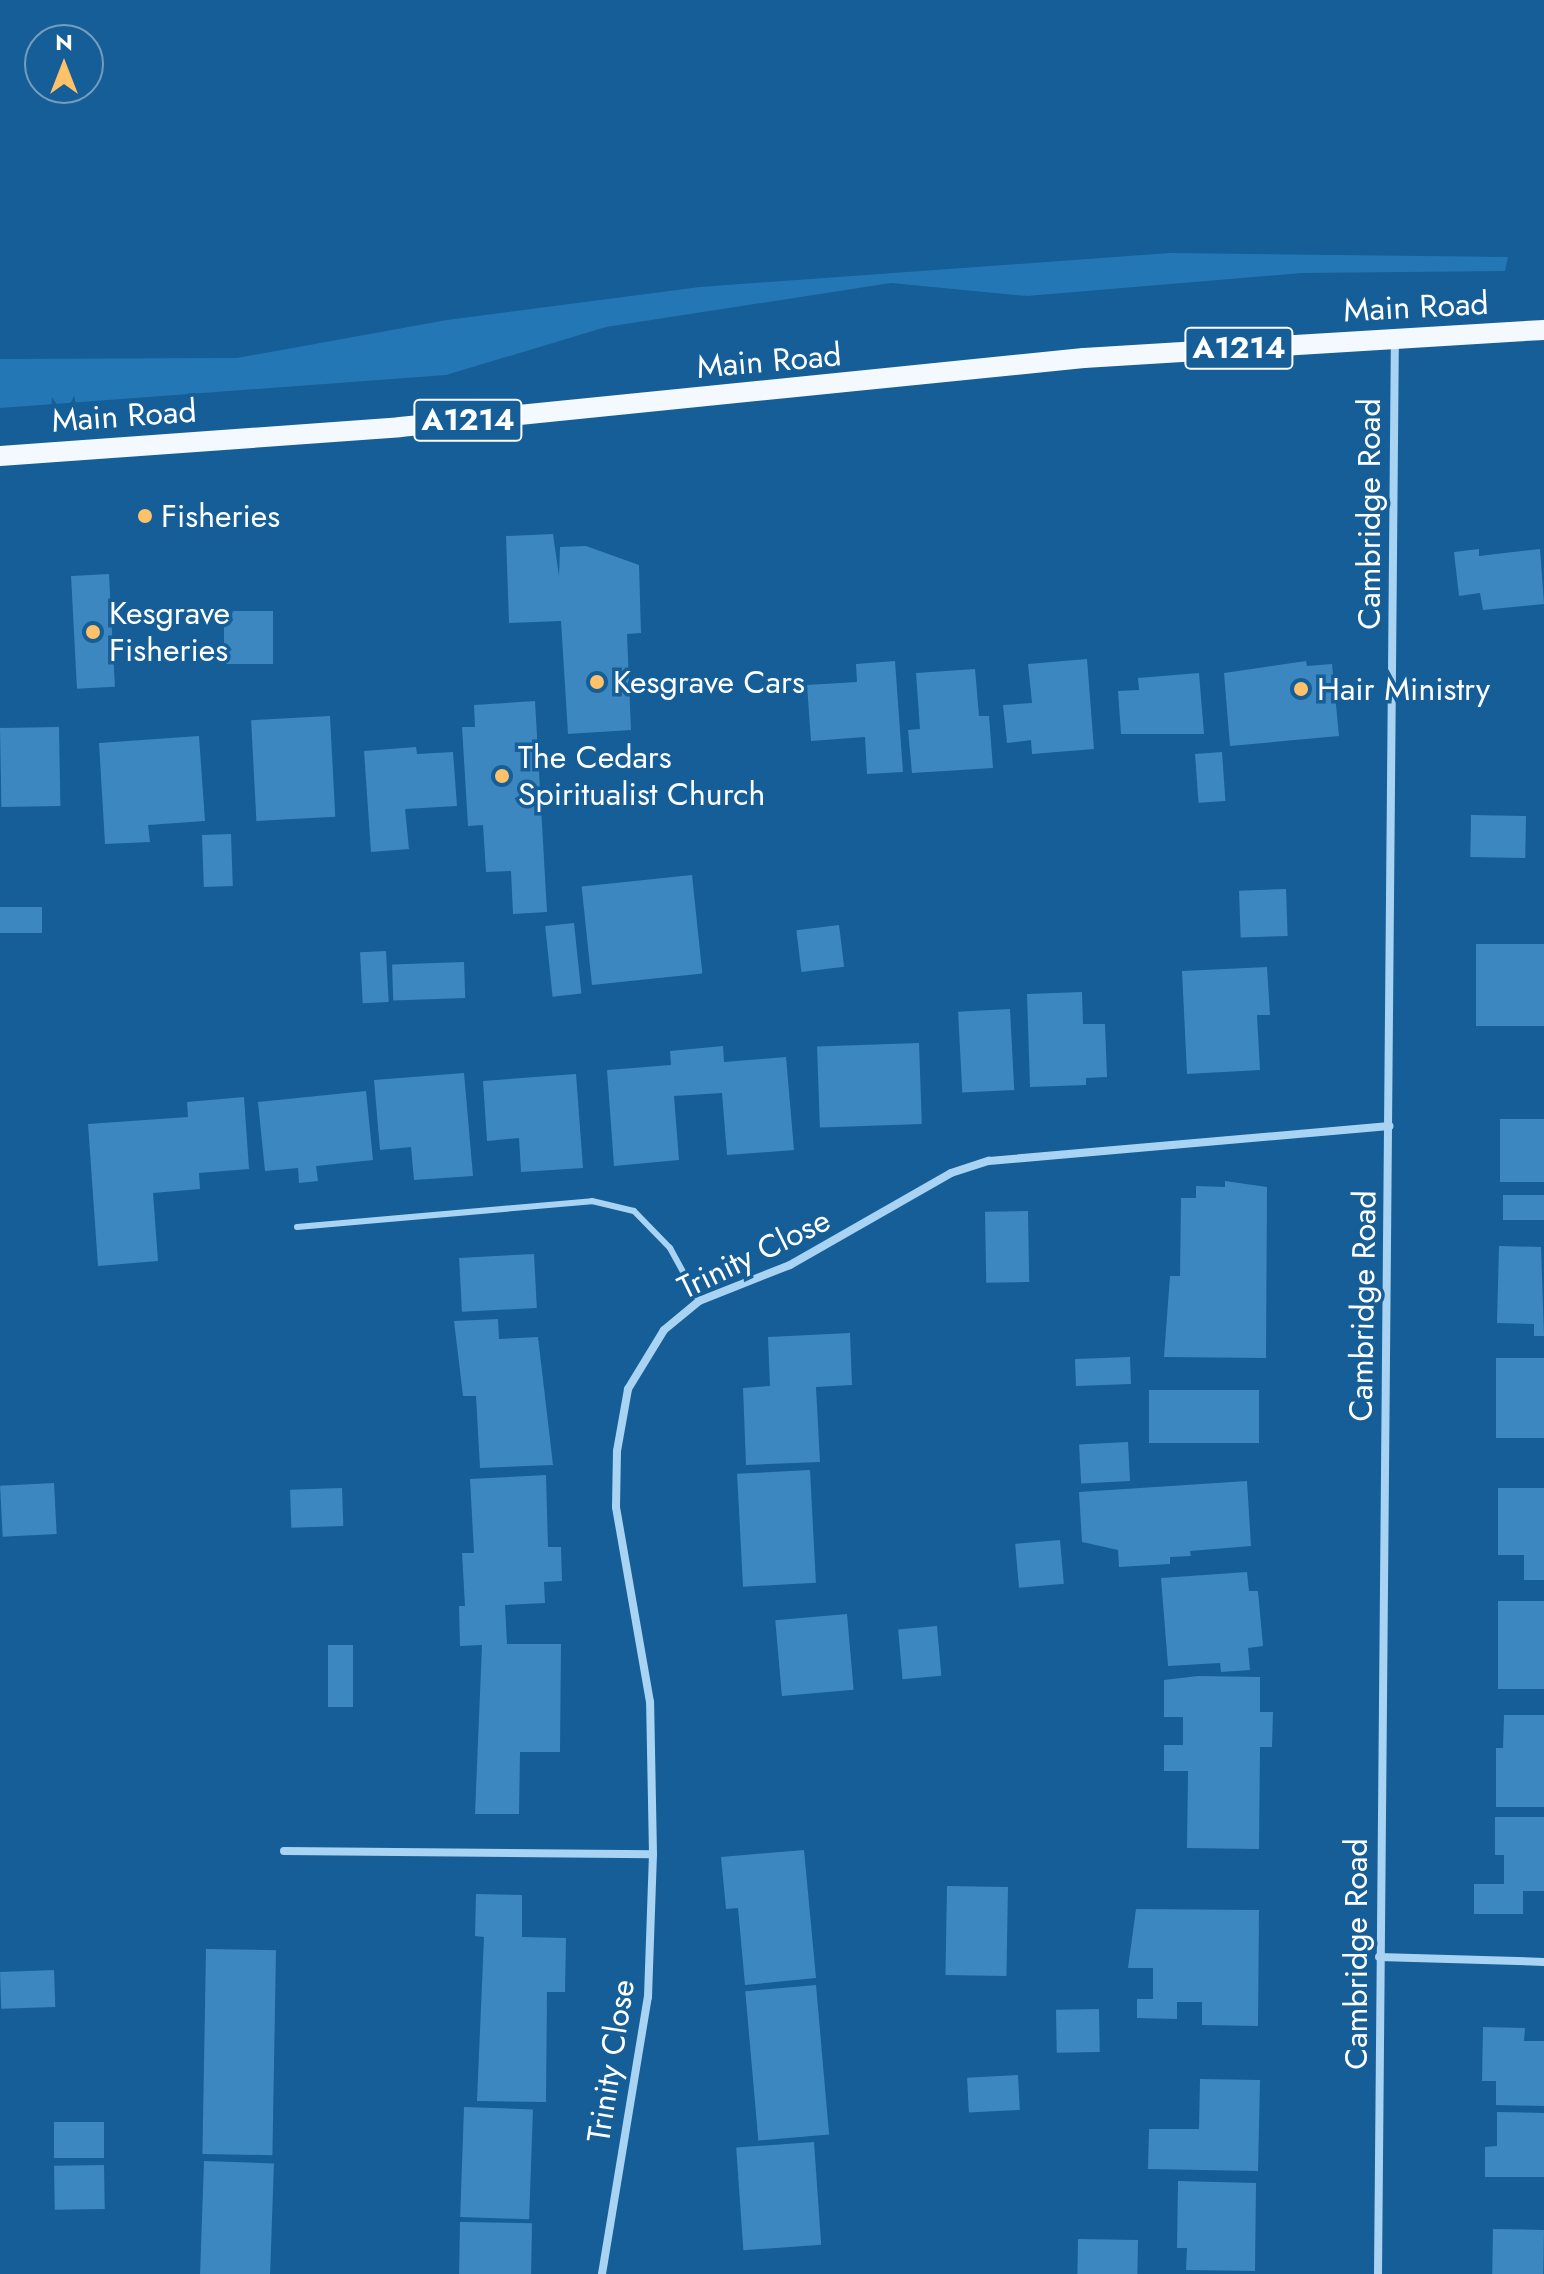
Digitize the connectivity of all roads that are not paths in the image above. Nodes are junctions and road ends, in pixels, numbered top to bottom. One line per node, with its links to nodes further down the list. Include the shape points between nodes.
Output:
1 (1544, 330): 2 (main road, Main Road / A1214)
2 (1395, 338): 3 (main road, Main Road / A1214, via 1084,358 415,425); 4 (street, Cambridge Road)
3 (0, 456)
4 (1389, 1126): 6 (street, Trinity Close, via 989,1161 951,1173 790,1265); 9 (street, Cambridge Road)
5 (297, 1227): 6 (lane, via 592,1201 634,1211 670,1248)
6 (699, 1301): 8 (street, Trinity Close, via 664,1330 628,1389 617,1451 616,1507 650,1702)
7 (284, 1851): 8 (street)
8 (653, 1854): 11 (street, Trinity Close, via 648,1997)
9 (1379, 1957): 10 (street); 12 (street, Cambridge Road)
10 (1544, 1962)
11 (602, 2274)
12 (1378, 2274)

